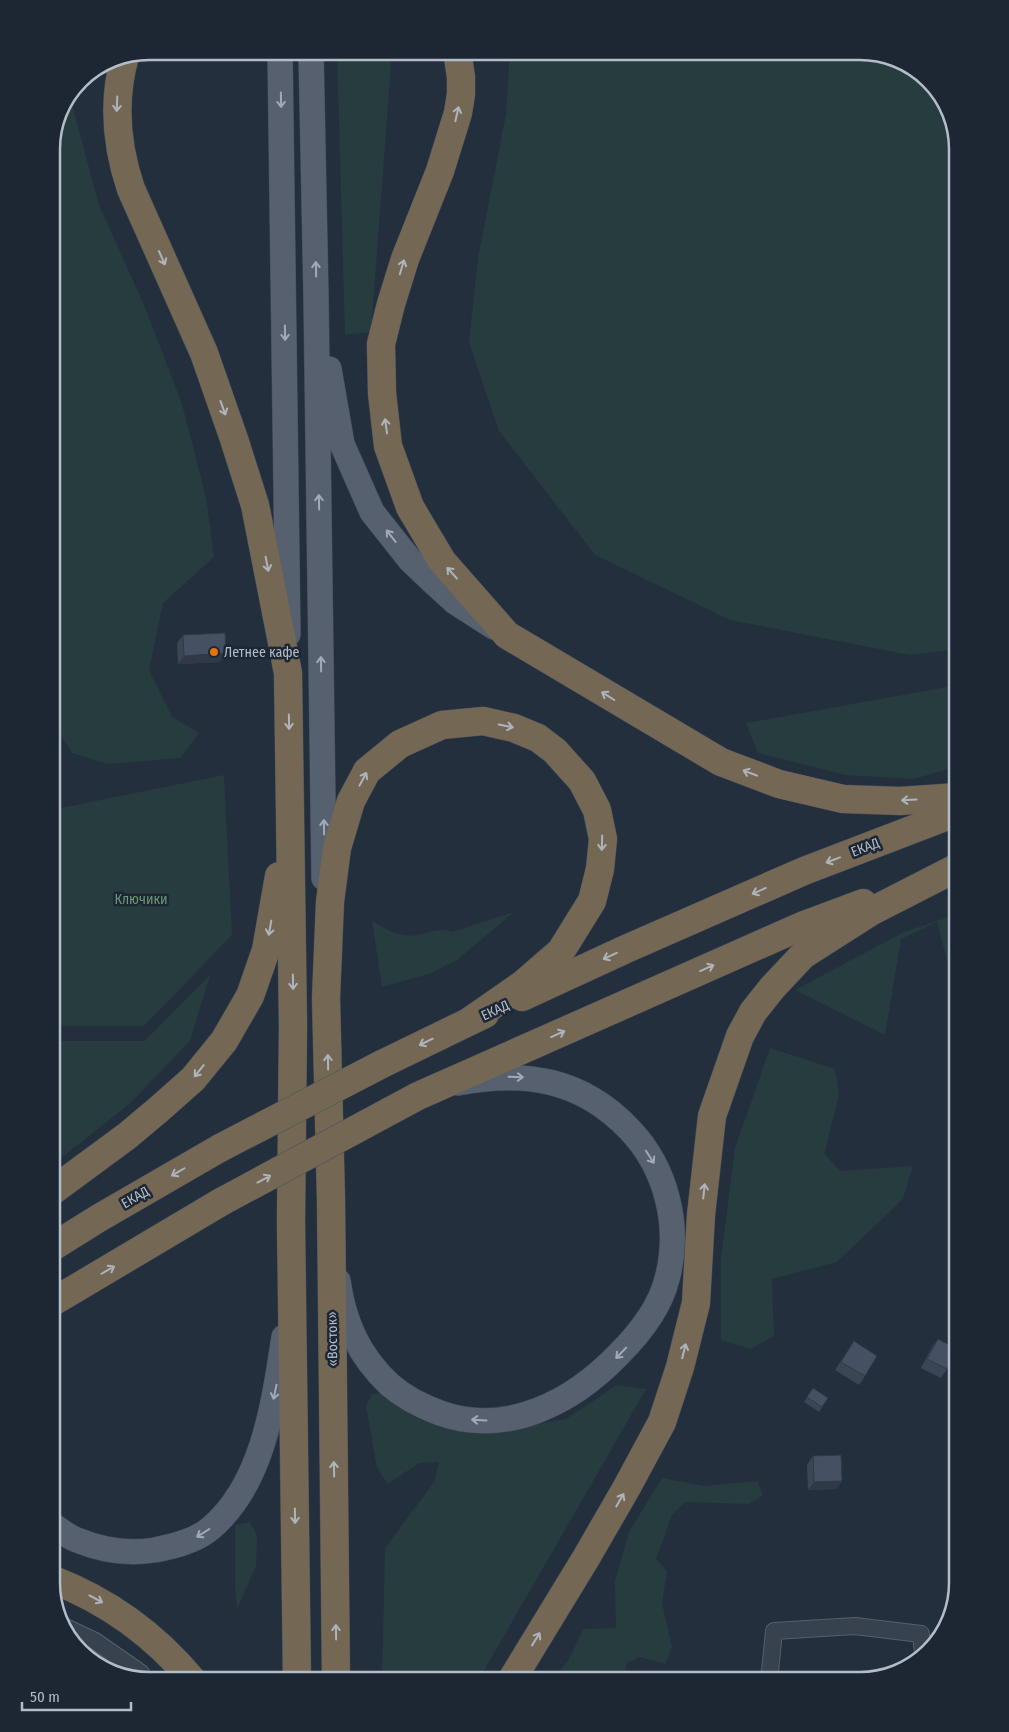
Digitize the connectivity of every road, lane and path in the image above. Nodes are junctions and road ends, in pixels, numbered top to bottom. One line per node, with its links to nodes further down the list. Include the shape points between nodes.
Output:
1 (280, 60): 7 (main road, one-way to 7)
2 (311, 60): 5 (main road, one-way to 2)
3 (458, 60): 6 (highway, one-way to 3, via 442,562 410,507 388,446 382,393 382,344 391,304 458,114 461,77)
4 (123, 64): 7 (highway, one-way to 7, via 116,118 124,166 131,189 204,352 234,438 255,505)
5 (316, 296): 6 (main road, one-way to 5, via 449,597 410,560 372,512 342,444); 13 (main road, one-way to 5)
6 (507, 635): 8 (highway, one-way to 6, via 900,801 843,799 779,784 721,762)
7 (288, 673): 9 (highway, one-way to 9)
8 (949, 798)
9 (290, 811): 16 (highway, one-way to 16, via 266,950 250,996 224,1041 193,1079 158,1110); 18 (highway, one-way to 18)
10 (949, 815): 14 (highway, ЕКАД, one-way to 14, via 804,871)
11 (949, 870): 15 (highway, one-way to 11, via 804,925)
12 (949, 872): 31 (highway, one-way to 12, via 627,1488 662,1422 696,1303 701,1215 712,1116 740,1036 753,1012 803,955 872,911)
13 (326, 998): 14 (highway, «Восток», one-way to 14, via 330,902 337,848 352,801 367,771 400,744 442,725 483,721 514,728 538,738 555,751 582,781 598,810 602,839 600,869 592,901 561,952 523,984); 17 (highway, «Восток», one-way to 13)
14 (470, 1021): 19 (highway, ЕКАД, one-way to 19, bridge, via 220,1148)
15 (418, 1096): 17 (main road, one-way to 17, via 477,1080 538,1079 558,1083 588,1096 623,1122 636,1137 654,1162 666,1192 672,1254 658,1302 631,1342 578,1390 532,1414 482,1421 463,1419 422,1406 402,1395 375,1370 360,1350 339,1284); 20 (highway, one-way to 15, bridge, via 221,1202)
16 (60, 1185)
17 (331, 1200): 30 (highway, «Восток», one-way to 17)
18 (291, 1222): 23 (main road, one-way to 23, via 288,1306 268,1423 248,1478 225,1514 196,1538 145,1551 90,1545); 29 (highway, one-way to 29)
19 (60, 1242)
20 (82, 1284): 21 (highway); 22 (main road)
21 (60, 1297)
22 (60, 1305)
23 (60, 1530)
24 (60, 1582): 28 (highway, one-way to 28, via 112,1608 154,1640)
25 (74, 1631): 27 (street, via 95,1640)
26 (922, 1647): 32 (street, via 921,1634 855,1626 774,1631)
27 (138, 1671)
28 (184, 1672)
29 (297, 1672)
30 (336, 1672)
31 (516, 1672)
32 (770, 1672)

